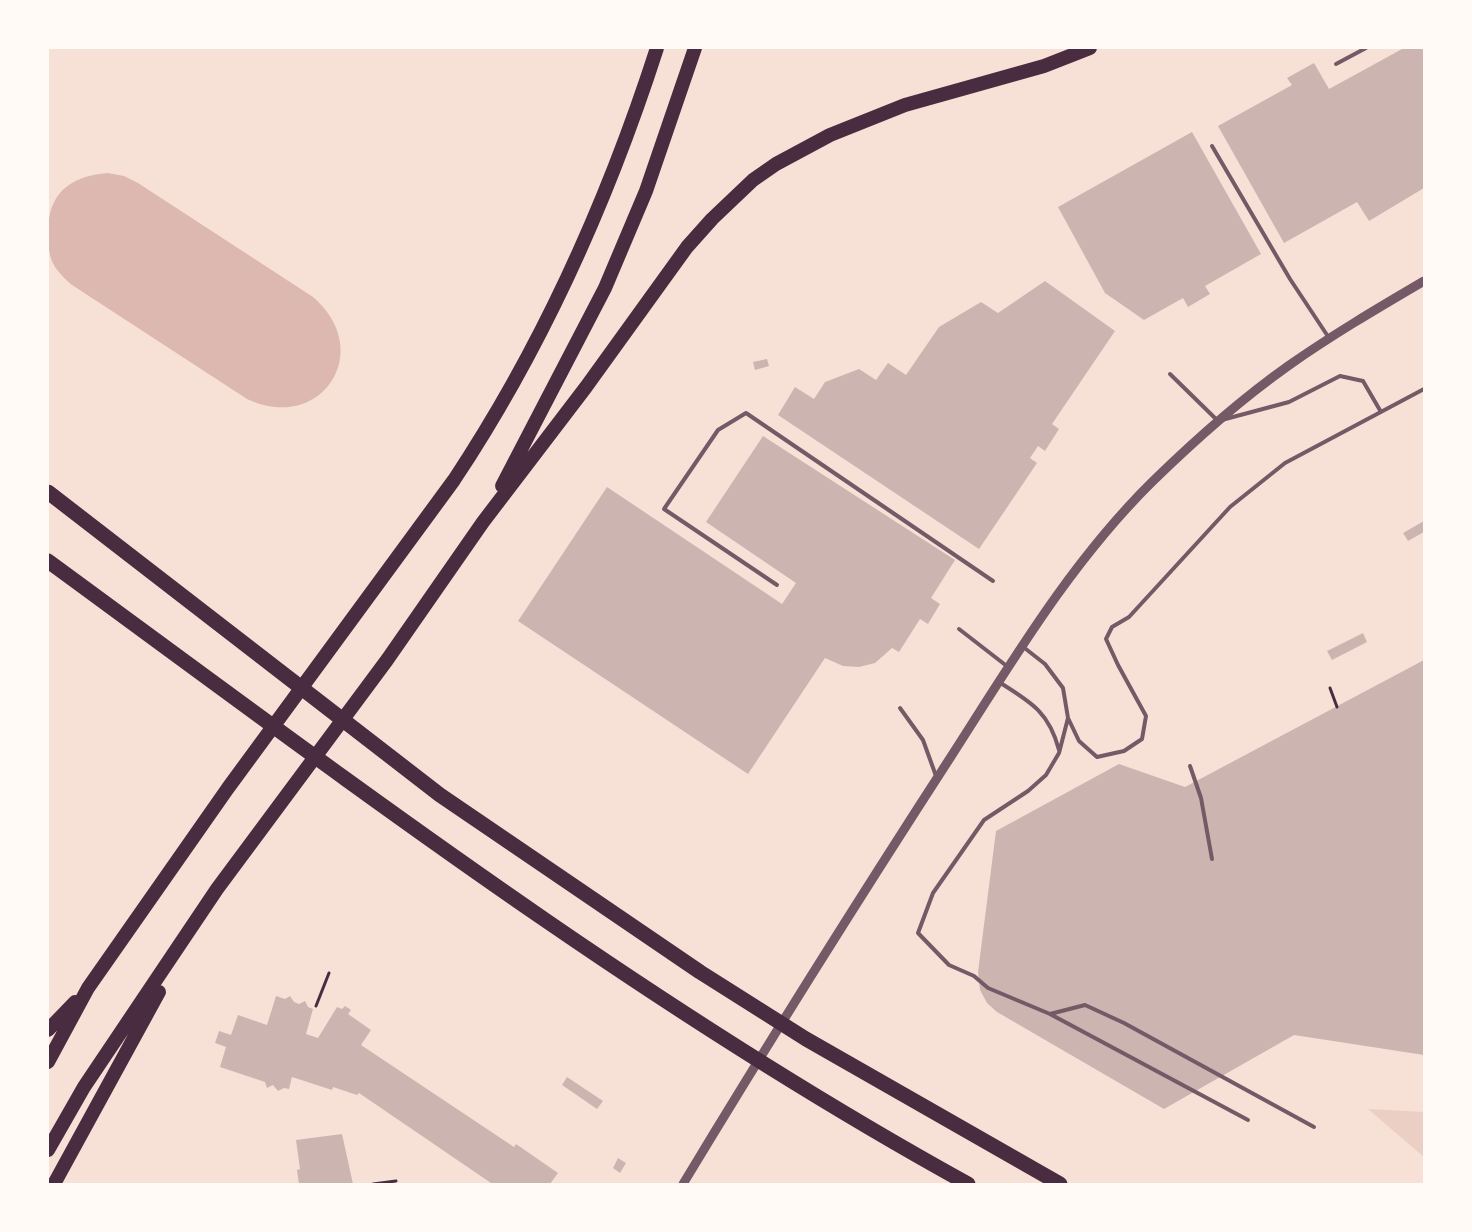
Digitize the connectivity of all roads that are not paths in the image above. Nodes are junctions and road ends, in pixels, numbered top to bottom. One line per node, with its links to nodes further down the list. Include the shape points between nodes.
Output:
1 (657, 48): 29 (highway, via 591,227 522,370 488,430 228,788)
2 (695, 48): 14 (highway, via 646,191 605,288)
3 (1090, 48): 14 (highway, via 1044,66 905,105 864,120 802,148 753,180 687,247)
4 (1366, 48): 5 (lane)
5 (1336, 64)
6 (1212, 146): 8 (lane, via 1290,279)
7 (1424, 281): 8 (street)
8 (1330, 338): 12 (street, via 1286,367)
9 (1170, 374): 12 (lane)
10 (1424, 389): 11 (lane)
11 (1380, 412): 12 (lane, via 1363,381 1340,376 1290,402); 23 (lane, via 1285,462 1230,508 1129,616 1112,628 1106,639 1146,716 1142,739 1124,751 1097,756 1080,741)
12 (1218, 422): 19 (street, via 1151,483 1103,535 1050,603)
13 (48, 492): 39 (highway, via 440,795 700,972 806,1039)
14 (483, 522): 28 (highway, via 387,660)
15 (48, 562): 38 (highway, via 412,828 677,1008 783,1077)
16 (993, 581): 17 (lane, via 746,413 718,430 664,509)
17 (777, 584)
18 (959, 629): 20 (lane)
19 (1022, 646): 20 (street); 23 (lane, via 1045,664 1063,688)
20 (1008, 667): 21 (street)
21 (999, 682): 24 (lane, via 1029,701 1047,718); 26 (street)
22 (900, 708): 26 (lane, via 923,740)
23 (1068, 718): 24 (lane)
24 (1059, 753): 30 (lane, via 1046,775 1028,792 984,820 933,893 918,933 949,965 974,976 988,988)
25 (1190, 766): 27 (lane, via 1201,798)
26 (937, 778): 37 (street)
27 (1212, 860)
28 (217, 889): 35 (highway, via 84,1087); 36 (highway)
29 (88, 988): 31 (highway); 32 (highway)
30 (1050, 1014): 33 (lane); 34 (lane, via 1085,1005)
31 (48, 1030)
32 (48, 1062)
33 (1248, 1120)
34 (1314, 1127)
35 (48, 1150)
36 (54, 1184)
37 (683, 1184)
38 (968, 1184)
39 (1060, 1184)

